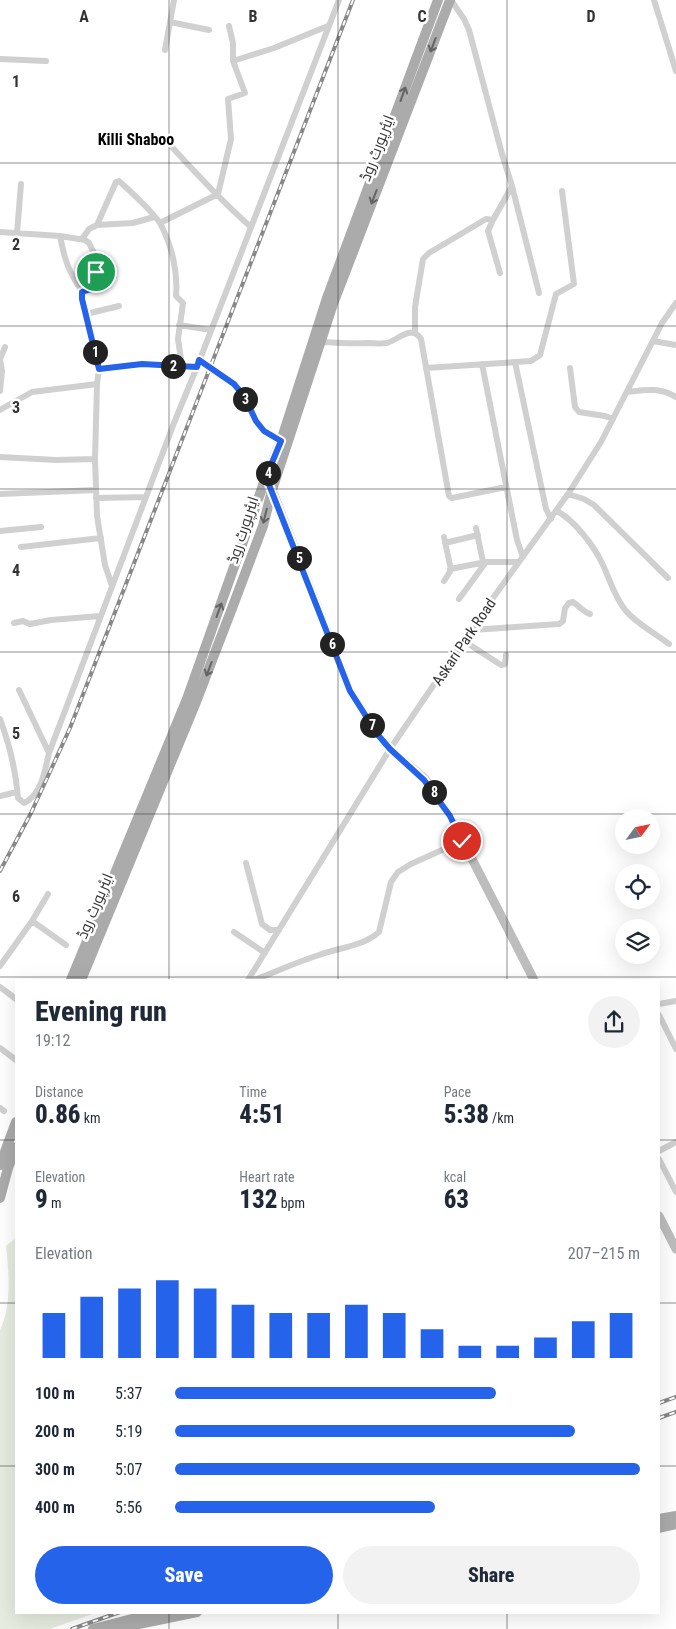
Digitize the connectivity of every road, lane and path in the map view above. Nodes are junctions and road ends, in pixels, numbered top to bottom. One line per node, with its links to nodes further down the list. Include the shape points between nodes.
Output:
1 (174, 0): 6 (street)
2 (339, 0): 8 (street)
3 (438, 0): 55 (main road, ایئرپورٹ روڈ, one-way to 3, via 326,298)
4 (450, 0): 17 (street, via 469,30); 39 (main road, ایئرپورٹ روڈ, one-way to 39)
5 (654, 0): 14 (street)
6 (170, 22): 9 (street); 10 (street)
7 (229, 26): 12 (street)
8 (328, 26): 12 (street); 24 (street)
9 (208, 30)
10 (165, 50)
11 (0, 59): 13 (street)
12 (233, 61): 19 (street, via 245,93 228,99 230,139)
13 (46, 62)
14 (676, 71)
15 (170, 145): 19 (street)
16 (21, 184): 26 (street)
17 (512, 186): 21 (street); 31 (street)
18 (562, 191): 42 (street, via 574,284 556,294 540,355 531,361)
19 (218, 194): 22 (street); 24 (street)
20 (154, 217): 22 (street); 23 (street, via 133,223); 23 (street, via 119,180)
21 (493, 220): 29 (street, via 488,231); 37 (street, via 486,219 423,259 415,308)
22 (160, 223): 35 (street, via 174,265 176,296 183,303)
23 (98, 225): 28 (street, via 88,229)
24 (251, 227): 36 (street)
25 (0, 232): 26 (street)
26 (17, 232): 27 (street)
27 (60, 236): 28 (street); 30 (street, via 65,260)
28 (82, 240): 30 (street, via 89,243 102,269 96,272 94,288)
29 (500, 273)
30 (82, 292): 34 (street)
31 (539, 293)
32 (676, 302): 38 (street, Askari Park Road)
33 (119, 306): 34 (street)
34 (86, 314): 48 (street)
35 (179, 325): 36 (street); 45 (street)
36 (211, 330): 43 (street)
37 (415, 333): 39 (street, via 386,343); 46 (street, via 421,339)
38 (653, 341): 40 (street); 51 (street, Askari Park Road)
39 (321, 342): 61 (main road, ایئرپورٹ روڈ)
40 (676, 345)
41 (5, 347): 50 (street, via 0,359)
42 (515, 362): 44 (street); 67 (street, via 546,509)
43 (198, 364): 45 (street); 55 (street, via 234,384 264,431); 64 (street)
44 (482, 364): 46 (street); 59 (street)
45 (182, 366): 48 (street, via 142,364)
46 (426, 368): 59 (street, via 449,496)
47 (570, 368): 54 (street, via 575,407 579,412)
48 (99, 369): 49 (street)
49 (96, 384): 53 (street, via 32,392); 57 (street)
50 (0, 391)
51 (627, 392): 52 (street, via 660,390); 54 (street, Askari Park Road)
52 (676, 397)
53 (0, 410)
54 (613, 419): 63 (street, Askari Park Road)
55 (281, 441): 58 (main road, ایئرپورٹ روڈ)
56 (0, 457): 57 (street)
57 (95, 459): 60 (street)
58 (266, 477): 61 (street); 101 (main road, ایئرپورٹ روڈ, one-way to 58, via 187,699)
59 (506, 487): 72 (street)
60 (96, 490): 62 (street); 65 (street)
61 (272, 490): 88 (street, via 350,691); 102 (main road, ایئرپورٹ روڈ, one-way to 102, via 263,526 196,702)
62 (0, 494)
63 (568, 494): 66 (street, Askari Park Road); 75 (street, via 594,505)
64 (146, 497): 65 (street); 77 (street)
65 (96, 498): 70 (street)
66 (557, 511): 67 (street, Askari Park Road); 84 (street, via 571,522 595,551 611,588 626,611)
67 (551, 519): 72 (street, Askari Park Road)
68 (41, 527): 69 (street)
69 (0, 532)
70 (100, 538): 71 (street); 77 (street)
71 (20, 547)
72 (521, 560): 73 (street); 82 (street, Askari Park Road)
73 (485, 562): 74 (street); 74 (street, via 477,532 444,540); 78 (street)
74 (450, 569): 76 (street)
75 (668, 578)
76 (444, 581)
77 (112, 586): 80 (street)
78 (459, 599)
79 (590, 614): 82 (street, via 573,602 568,603 559,624)
80 (100, 616): 81 (street); 89 (street)
81 (14, 623)
82 (472, 630): 83 (street, Askari Park Road)
83 (464, 642): 85 (street, via 503,666); 88 (street, Askari Park Road)
84 (669, 644)
85 (506, 655)
86 (19, 690): 89 (street)
87 (0, 719): 90 (street)
88 (390, 749): 92 (street, via 424,780 450,816); 96 (street, Askari Park Road)
89 (49, 753): 90 (street, via 34,796 24,803)
90 (17, 792): 91 (street)
91 (0, 796)
92 (462, 841): 104 (street, via 398,872 391,882 379,932 374,937); 105 (street)
93 (246, 863): 96 (street, via 262,924 270,930)
94 (48, 894): 95 (street)
95 (32, 921): 98 (street); 100 (street)
96 (280, 930): 99 (street, Askari Park Road)
97 (234, 932): 99 (street)
98 (66, 944)
99 (265, 953): 103 (street, Askari Park Road)
100 (0, 966)
101 (71, 979)
102 (80, 979)
103 (249, 979)
104 (257, 979)
105 (533, 979)
106 (0, 987): 107 (street)
107 (15, 998)
108 (676, 1001): 109 (street)
109 (660, 1004)
110 (660, 1018): 112 (street)
111 (0, 1048): 113 (street)
112 (676, 1049)
113 (15, 1059)
114 (15, 1125): 119 (main road)
115 (676, 1142): 117 (street)
116 (15, 1150): 121 (main road)
117 (660, 1150)
118 (660, 1161): 120 (street)
119 (0, 1165)
120 (676, 1192)
121 (0, 1198)
122 (660, 1218): 123 (street)
123 (676, 1249)
124 (676, 1516): 125 (main road)
125 (660, 1519)
126 (676, 1524): 127 (main road)
127 (660, 1528)
128 (151, 1614): 130 (main road)
129 (187, 1614): 131 (main road)
130 (93, 1629)
131 (114, 1629)

